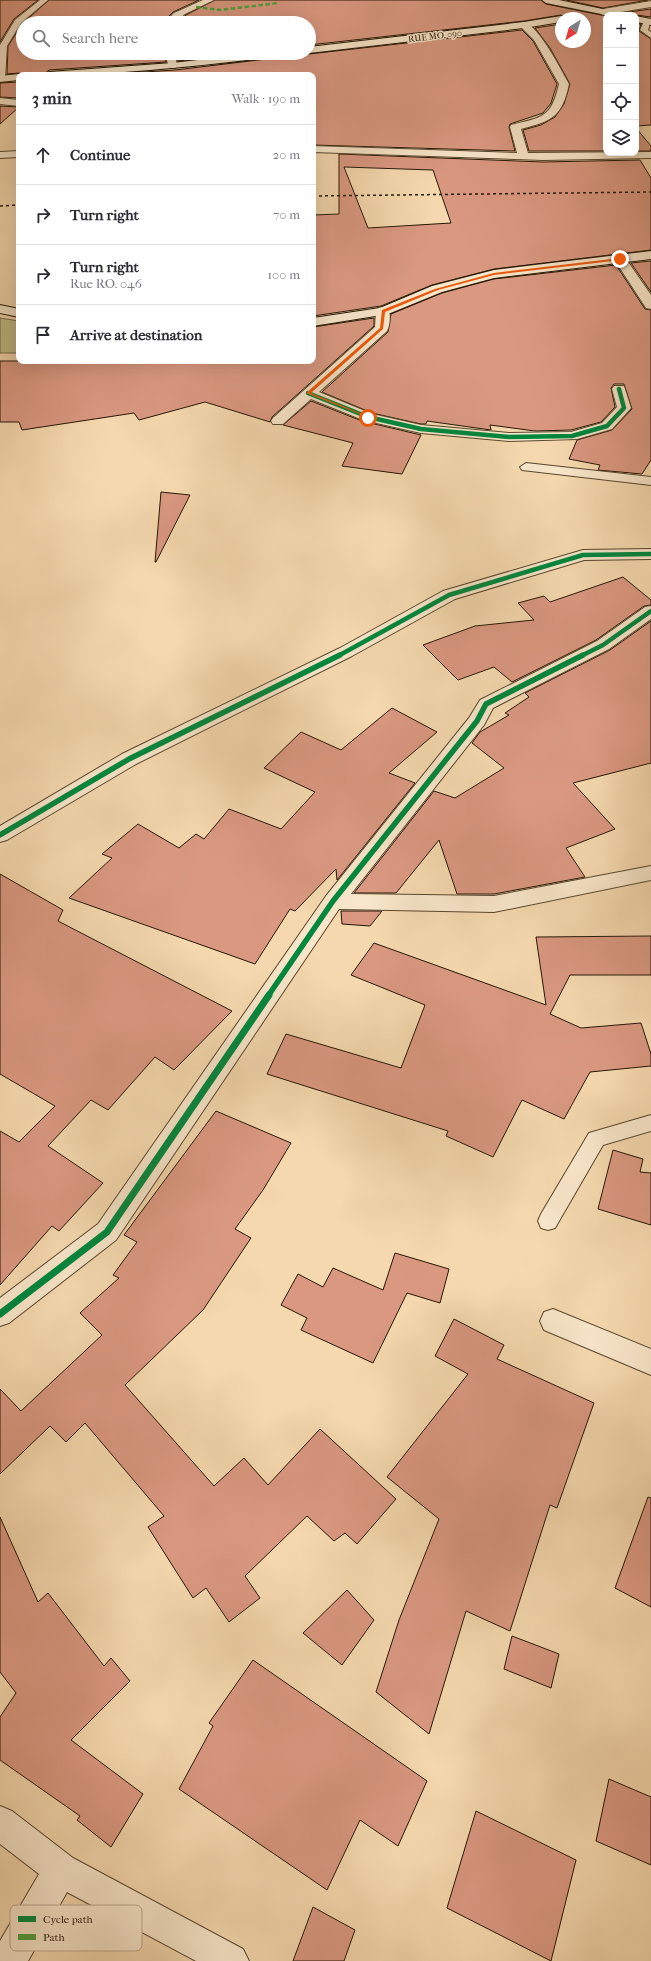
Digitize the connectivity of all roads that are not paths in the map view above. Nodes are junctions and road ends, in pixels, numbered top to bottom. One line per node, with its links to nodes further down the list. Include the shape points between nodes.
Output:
1 (44, 0): 7 (lane)
2 (210, 0): 8 (street)
3 (546, 0): 5 (street)
4 (651, 4): 5 (street)
5 (603, 12): 6 (street)
6 (591, 14)
7 (25, 16)
8 (177, 16)
9 (555, 20): 13 (street, RUE MO. 090)
10 (639, 20): 11 (street)
11 (650, 22): 14 (lane, via 644,30)
12 (16, 25): 21 (lane, via 3,46)
13 (524, 25): 15 (street, RUE MO. 090); 27 (street, via 538,39 564,84 560,105 547,119 515,127)
14 (651, 36)
15 (316, 49)
16 (171, 60): 18 (street)
17 (223, 60): 18 (street)
18 (172, 66): 19 (street)
19 (90, 72)
20 (16, 77): 21 (street)
21 (0, 79)
22 (0, 101): 23 (street)
23 (16, 103)
24 (316, 149): 27 (street)
25 (16, 154): 26 (street)
26 (0, 155)
27 (523, 156): 28 (street)
28 (651, 156)
29 (651, 255): 30 (street)
30 (620, 259): 31 (street); 33 (street, via 494,274 437,290)
31 (651, 305)
32 (0, 309): 34 (street)
33 (383, 311): 35 (street); 37 (street, via 382,328)
34 (16, 312)
35 (316, 322)
36 (619, 389): 37 (street, via 624,408 607,426 572,436 509,437 421,429 368,418)
37 (308, 393): 38 (street)
38 (278, 421)
39 (526, 467): 40 (lane)
40 (651, 481)
41 (651, 554): 43 (street, via 583,555 449,595 346,652 129,759)
42 (651, 611): 45 (street, via 603,645 486,704 477,721)
43 (0, 835)
44 (651, 873): 45 (street, via 494,904)
45 (334, 901): 48 (street, via 107,1232)
46 (651, 1123): 47 (lane, via 596,1139)
47 (548, 1221)
48 (0, 1314)
49 (553, 1321): 50 (street)
50 (651, 1362)
51 (0, 1823): 52 (street)
52 (61, 1870): 53 (street); 54 (street)
53 (41, 1905)
54 (127, 1905)
55 (142, 1913): 57 (street)
56 (14, 1951): 58 (street)
57 (231, 1960)
58 (8, 1961)

